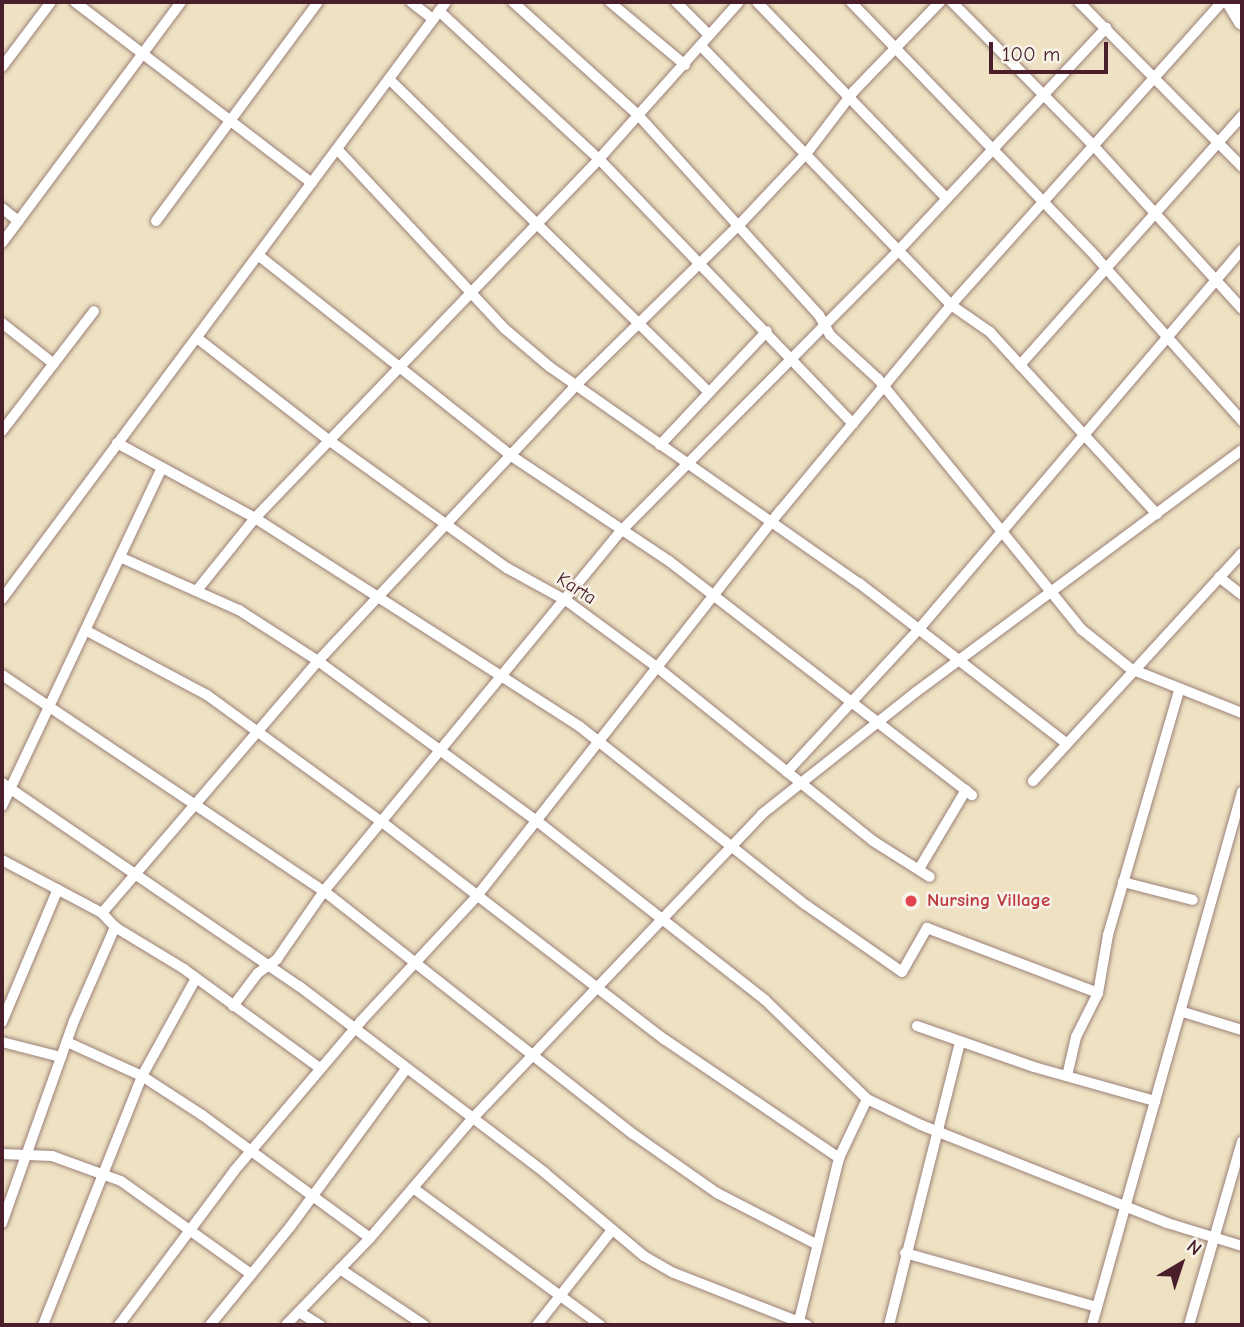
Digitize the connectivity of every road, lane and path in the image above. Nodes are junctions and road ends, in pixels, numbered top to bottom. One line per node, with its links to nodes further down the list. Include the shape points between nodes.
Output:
1 (51, 2): 26 (street)
2 (75, 2): 24 (street)
3 (181, 2): 24 (street)
4 (318, 2): 33 (street)
5 (411, 2): 18 (street)
6 (446, 2): 18 (street)
7 (513, 2): 31 (street)
8 (610, 2): 25 (street)
9 (676, 2): 21 (street)
10 (740, 2): 21 (street)
11 (757, 2): 29 (street)
12 (851, 2): 23 (street)
13 (940, 2): 23 (street)
14 (952, 2): 30 (street)
15 (1079, 2): 20 (street)
16 (1222, 2): 27 (street)
17 (1230, 2): 19 (highway)
18 (436, 15): 28 (street); 39 (street)
19 (1242, 22)
20 (1106, 29): 27 (street); 30 (street)
21 (709, 35): 22 (street)
22 (701, 47): 25 (street); 38 (street)
23 (898, 49): 29 (street); 36 (street)
24 (141, 55): 33 (street); 46 (street)
25 (685, 65): 31 (street)
26 (2, 67)
27 (1153, 77): 34 (street); 35 (street)
28 (389, 79): 37 (street); 48 (street)
29 (851, 95): 38 (street); 42 (street)
30 (1042, 96): 35 (street); 36 (street)
31 (639, 117): 39 (street); 49 (street)
32 (1242, 117): 34 (street)
33 (229, 121): 41 (street); 47 (street)
34 (1218, 141): 40 (street); 45 (street)
35 (1092, 144): 43 (street); 45 (street)
36 (991, 146): 42 (street); 43 (street)
37 (337, 149): 41 (street); 57 (street)
38 (806, 154): 49 (street); 51 (street)
39 (599, 159): 48 (street); 54 (street)
40 (1242, 167)
41 (312, 183): 53 (street)
42 (946, 198): 51 (street)
43 (1044, 202): 55 (street); 58 (street)
44 (2, 208): 46 (street)
45 (1154, 214): 55 (street); 56 (street)
46 (18, 221): 50 (street)
47 (156, 221)
48 (536, 223): 57 (street); 63 (street)
49 (739, 225): 54 (street); 62 (street)
50 (2, 243)
51 (899, 250): 58 (street); 62 (street)
52 (1242, 250): 56 (street)
53 (258, 255): 66 (street); 70 (street)
54 (702, 263): 63 (street); 64 (street)
55 (1107, 269): 65 (street); 69 (street)
56 (1217, 279): 59 (street); 65 (street)
57 (471, 293): 70 (street); 71 (street, via 505,329)
58 (951, 305): 69 (street, via 968,313); 72 (street)
59 (1242, 309)
60 (94, 310): 68 (street)
61 (2, 323): 68 (street)
62 (824, 324): 67 (street); 72 (street)
63 (640, 326): 71 (street); 73 (street)
64 (766, 331): 67 (street); 73 (street)
65 (1166, 337): 74 (street); 77 (street)
66 (197, 338): 78 (street, Karta); 79 (street)
67 (790, 359): 76 (street); 83 (street)
68 (54, 364): 75 (street)
69 (1020, 365): 77 (street)
70 (400, 368): 78 (street); 82 (street)
71 (575, 386): 80 (street); 82 (street)
72 (884, 388): 76 (street); 90 (street)
73 (709, 393): 80 (street)
74 (1242, 421)
75 (4, 424)
76 (853, 424): 87 (street)
77 (1083, 435): 85 (street); 90 (street)
78 (330, 441): 86 (street); 88 (street, Karta)
79 (117, 443): 84 (street); 99 (street)
80 (660, 444): 83 (street)
81 (1242, 450): 85 (street)
82 (510, 455): 88 (street); 89 (street)
83 (686, 462): 87 (street); 89 (street)
84 (162, 468): 86 (street); 92 (street)
85 (1157, 514): 95 (street)
86 (255, 518): 94 (street); 97 (street)
87 (771, 522): 98 (street); 101 (street)
88 (448, 526): 97 (street); 100 (street, Karta, via 507,568)
89 (622, 530): 98 (street); 100 (street)
90 (1002, 533): 95 (street); 101 (street)
91 (1242, 553): 93 (street)
92 (122, 558): 94 (street); 102 (street)
93 (1219, 577): 96 (street); 106 (street)
94 (198, 589): 104 (street)
95 (1052, 594): 103 (street); 106 (street, via 1081,629)
96 (1242, 594)
97 (379, 596): 104 (street); 108 (street)
98 (715, 596): 105 (street); 110 (street)
99 (2, 599)
100 (567, 601): 105 (street, Karta); 108 (street)
101 (919, 629): 103 (street); 110 (street)
102 (87, 631): 111 (street); 114 (street, via 207,695)
103 (961, 661): 113 (street); 116 (street)
104 (318, 662): 114 (street); 117 (street)
105 (659, 668): 115 (street); 118 (street, Karta)
106 (1131, 669): 109 (street); 116 (street)
107 (2, 675): 111 (street)
108 (502, 676): 115 (street); 117 (street)
109 (1179, 691): 112 (street); 133 (street)
110 (852, 702): 113 (street); 118 (street)
111 (49, 708): 121 (street); 123 (street)
112 (1242, 713)
113 (875, 724): 120 (street); 130 (street, via 969,792)
114 (256, 730): 123 (street); 126 (street)
115 (601, 742): 125 (street); 128 (street)
116 (1066, 743): 119 (street)
117 (438, 752): 125 (street); 126 (street)
118 (787, 772): 120 (street, Karta)
119 (1033, 781)
120 (798, 782): 128 (street); 130 (street, Karta, via 873,841)
121 (6, 785): 124 (street); 131 (street)
122 (1242, 792): 127 (street)
123 (194, 804): 131 (street); 135 (street)
124 (2, 806)
125 (537, 821): 136 (street); 139 (street)
126 (382, 822): 135 (street); 136 (street)
127 (1238, 826): 147 (street)
128 (733, 846): 139 (street); 145 (street, via 806,905 902,972 927,928)
129 (2, 860): 134 (street)
130 (919, 869): 132 (street, Karta)
131 (138, 874): 138 (street); 142 (street)
132 (930, 877)
133 (1123, 882): 137 (street); 145 (street)
134 (58, 889): 138 (street); 148 (street)
135 (324, 891): 141 (street); 142 (street, via 277,959)
136 (477, 896): 141 (street); 144 (street)
137 (1193, 900)
138 (102, 913): 140 (street)
139 (663, 921): 144 (street); 161 (street, via 765,1000)
140 (115, 927): 143 (street); 153 (street, via 101,951)
141 (416, 960): 150 (street); 155 (street)
142 (268, 965): 146 (street); 150 (street)
143 (196, 978): 146 (street); 159 (street)
144 (597, 986): 155 (street); 169 (street, via 733,1089)
145 (1098, 993): 160 (street, via 1076,1037)
146 (233, 1006): 157 (street)
147 (1183, 1012): 151 (street); 162 (street)
148 (2, 1022)
149 (917, 1026): 154 (street)
150 (354, 1028): 157 (street); 158 (street)
151 (1242, 1030)
152 (2, 1042): 156 (street)
153 (67, 1042): 156 (street); 159 (street)
154 (960, 1042): 160 (street); 164 (street)
155 (534, 1053): 163 (street); 179 (street, via 633,1134 717,1193)
156 (61, 1057): 168 (street)
157 (320, 1068): 166 (street)
158 (406, 1069): 163 (street); 172 (street)
159 (142, 1076): 166 (street); 170 (street)
160 (1067, 1076): 162 (street)
161 (867, 1099): 164 (street); 169 (street)
162 (1156, 1101): 173 (street)
163 (471, 1120): 171 (street); 176 (street, via 545,1173)
164 (939, 1132): 173 (street); 181 (street)
165 (1242, 1141): 177 (street)
166 (250, 1151): 172 (street); 175 (street)
167 (2, 1154): 168 (street)
168 (29, 1154): 170 (street, via 52,1156); 174 (street)
169 (839, 1158): 179 (street)
170 (100, 1174): 175 (street, via 121,1181); 189 (street, via 74,1255)
171 (413, 1188): 178 (street); 184 (street)
172 (310, 1194): 178 (street); 183 (street)
173 (1125, 1205): 177 (street); 185 (street)
174 (2, 1223)
175 (190, 1228): 183 (street); 190 (street)
176 (612, 1230): 184 (street); 188 (street, via 674,1273)
177 (1215, 1237): 180 (street); 198 (street)
178 (370, 1238): 182 (street)
179 (816, 1244): 188 (street)
180 (1242, 1245)
181 (905, 1253): 185 (street); 196 (street)
182 (340, 1269): 186 (street); 187 (street)
183 (251, 1274): 191 (street)
184 (559, 1298): 194 (street); 195 (street)
185 (1097, 1307): 197 (street)
186 (299, 1312): 192 (street); 193 (street)
187 (418, 1324)
188 (801, 1324)
189 (43, 1325)
190 (119, 1325)
191 (210, 1325)
192 (286, 1325)
193 (320, 1325)
194 (537, 1325)
195 (600, 1325)
196 (889, 1325)
197 (1092, 1325)
198 (1189, 1325)

